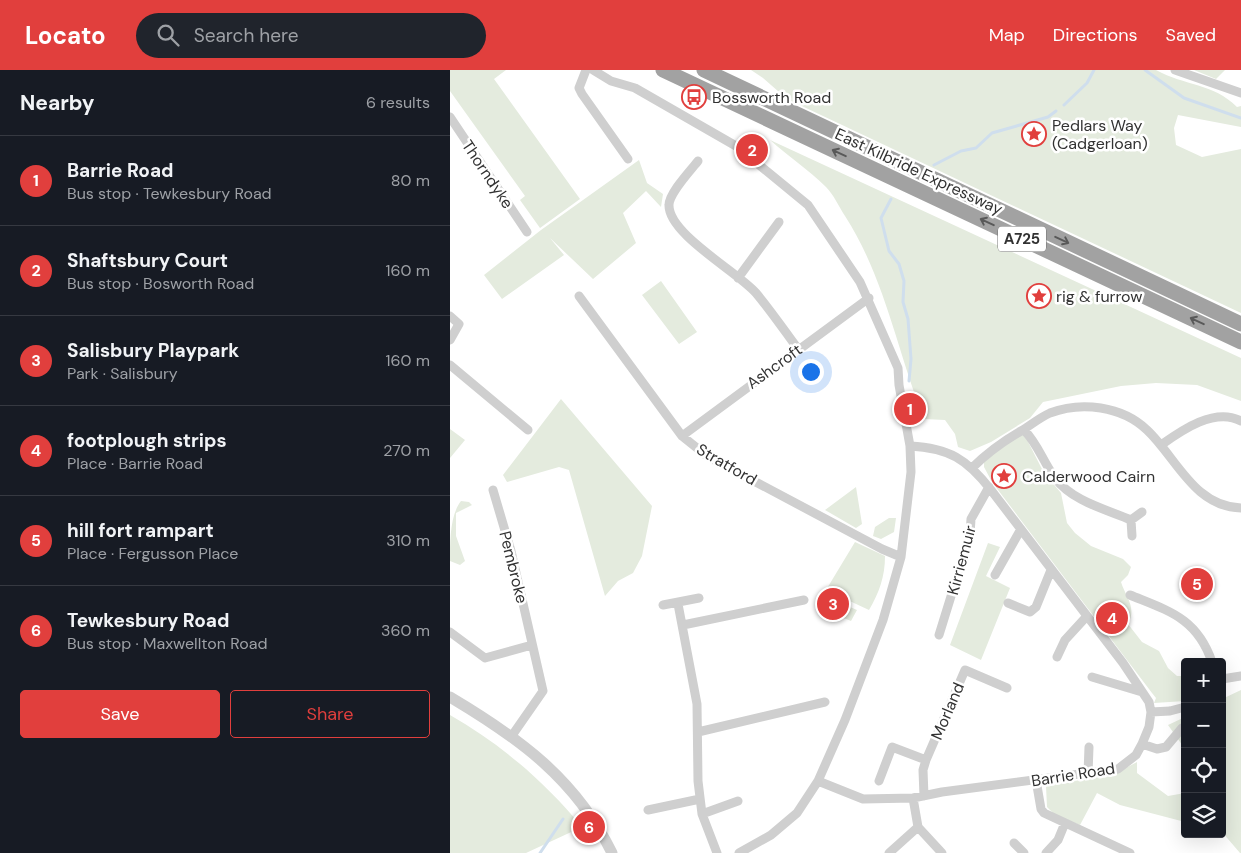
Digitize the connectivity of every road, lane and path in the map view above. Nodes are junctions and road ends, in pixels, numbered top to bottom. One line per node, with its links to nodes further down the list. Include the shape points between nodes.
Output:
1 (586, 70): 8 (street, via 579,88)
2 (593, 70): 14 (street, via 612,81 635,88 711,130 766,169 808,205 844,255)
3 (663, 70): 18 (highway, East Kilbride Expressway / A725, one-way to 3)
4 (704, 70): 16 (highway, East Kilbride Expressway / A725, one-way to 16)
5 (1175, 70): 6 (street)
6 (1241, 93)
7 (450, 117): 11 (street, Thorndyke)
8 (628, 158)
9 (698, 160): 12 (street, via 672,194 669,210 682,230)
10 (779, 222): 12 (street)
11 (527, 232)
12 (738, 278): 19 (street, via 756,292)
13 (579, 296): 24 (street, Stratford)
14 (869, 298): 19 (street, Ashcroft); 26 (street, via 898,368)
15 (450, 316): 17 (street, via 459,324)
16 (1241, 324)
17 (450, 340)
18 (1241, 342)
19 (798, 349): 24 (street, Ashcroft)
20 (450, 366): 22 (street)
21 (1241, 421): 25 (street, via 1213,417)
22 (528, 430)
23 (1024, 430): 25 (street, via 1050,413 1084,406 1096,407 1136,421); 27 (street, via 985,454); 32 (street, via 1069,494)
24 (682, 436): 35 (street, Stratford, via 707,456)
25 (1161, 445): 30 (street, via 1190,482 1204,494 1220,503)
26 (910, 446): 27 (street, via 938,449); 35 (street, via 908,514)
27 (972, 468): 28 (street)
28 (989, 487): 33 (street); 47 (street, Kirriemuir, via 971,519 970,535)
29 (493, 490): 48 (street, Pembroke, via 511,551)
30 (1241, 508)
31 (1142, 512): 32 (street)
32 (1131, 520): 34 (street)
33 (1021, 529): 36 (street); 37 (street)
34 (1132, 536)
35 (901, 557): 68 (street, via 883,620 846,720)
36 (1051, 570): 41 (street, via 1036,607 1030,612); 44 (street)
37 (995, 574)
38 (1130, 595): 50 (street, via 1182,618 1204,641)
39 (699, 598): 42 (street)
40 (804, 600): 45 (street)
41 (1008, 603)
42 (678, 604): 43 (street); 45 (street)
43 (664, 605)
44 (1087, 616): 49 (street, via 1065,640); 55 (street)
45 (683, 625): 61 (street, via 697,704)
46 (450, 632): 48 (street, via 484,658)
47 (939, 635)
48 (532, 645): 62 (street, Pembroke, via 543,691)
49 (1057, 657)
50 (1210, 658)
51 (1241, 676): 53 (street)
52 (1092, 677): 55 (street)
53 (1226, 678)
54 (1006, 688): 65 (street, Morland, via 965,670)
55 (1142, 692): 59 (street)
56 (450, 697): 62 (street)
57 (825, 702): 61 (street)
58 (1181, 708): 59 (street)
59 (1151, 712): 63 (street, Barrie Road)
60 (1181, 729): 63 (street, via 1166,747 1157,749)
61 (698, 732): 72 (street)
62 (511, 737): 80 (street, via 544,762 572,790 590,812)
63 (1142, 744): 66 (street, Barrie Road, via 1136,755 1118,769)
64 (1089, 747): 66 (street)
65 (926, 760): 69 (street, via 892,747); 70 (street, Morland)
66 (1088, 774): 67 (street, Barrie Road)
67 (1036, 780): 70 (street, Barrie Road); 76 (street, via 1041,809)
68 (818, 781): 71 (street, Barrie Road, via 863,799); 82 (street, via 797,813 771,835)
69 (879, 781)
70 (924, 796): 71 (street, Barrie Road)
71 (913, 798): 77 (street)
72 (700, 799): 74 (street); 75 (street)
73 (738, 800): 75 (street)
74 (648, 810)
75 (702, 814): 81 (street)
76 (1065, 823): 79 (street); 86 (street, via 1058,840)
77 (918, 827): 83 (street); 84 (street)
78 (1014, 843): 85 (street)
79 (1124, 852)
80 (612, 853)
81 (718, 853)
82 (739, 853)
83 (889, 853)
84 (942, 853)
85 (1024, 853)
86 (1046, 853)

